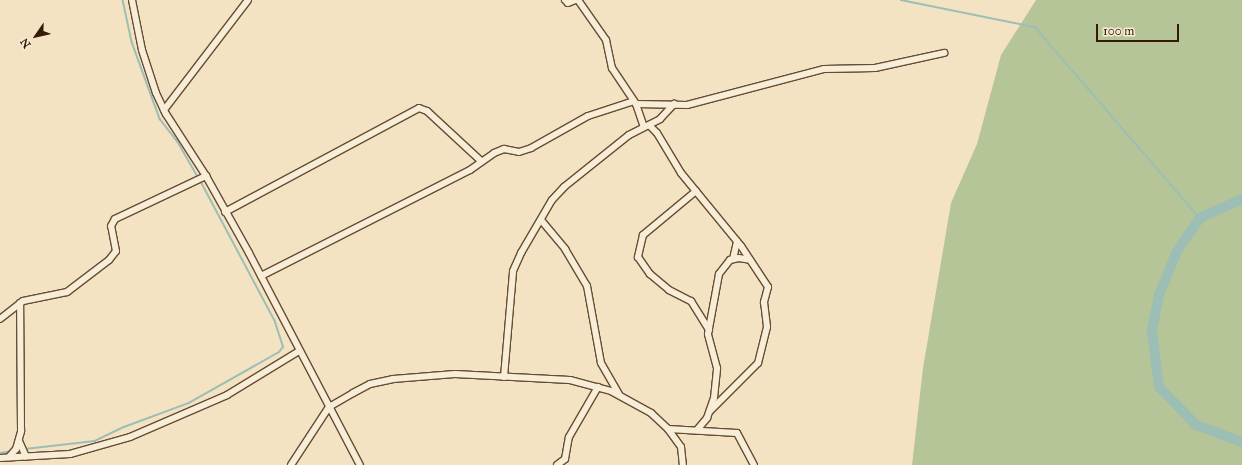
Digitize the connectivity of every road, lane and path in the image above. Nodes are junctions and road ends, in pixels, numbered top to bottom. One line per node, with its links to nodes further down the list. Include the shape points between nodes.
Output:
1 (132, 0): 8 (street, via 142,50)
2 (248, 0): 8 (street)
3 (565, 0): 4 (street, via 568,3)
4 (577, 0): 6 (street, via 606,40 612,68)
5 (944, 53): 7 (street, via 875,68 824,69 703,102)
6 (635, 102): 7 (street); 9 (street); 10 (street, via 588,116 531,148 518,152 504,149)
7 (674, 104): 9 (street, via 664,116)
8 (164, 110): 11 (street)
9 (646, 126): 12 (street, via 657,133 672,161); 14 (street, via 629,135 564,187 552,200)
10 (481, 161): 13 (street, via 427,111 419,108); 18 (street, via 466,172)
11 (206, 176): 13 (street); 19 (street, via 115,219 111,226 116,242 114,255 78,285 57,296 32,298)
12 (696, 191): 15 (street); 21 (street, via 643,235 638,257 650,274 669,290 692,302)
13 (225, 212): 18 (street)
14 (541, 220): 23 (street, via 513,271); 25 (street, via 565,249 587,286 601,363)
15 (737, 241): 16 (street); 17 (street)
16 (733, 259): 17 (street); 21 (street, via 726,263 719,274)
17 (750, 260): 27 (street, via 768,287 764,302 767,327 761,355 754,367)
18 (261, 276): 22 (street)
19 (20, 303): 20 (street); 30 (street)
20 (0, 319)
21 (709, 330): 27 (street, via 709,344 717,368)
22 (299, 351): 26 (street); 32 (street, via 227,395 166,423 108,444 70,454)
23 (504, 377): 24 (street, via 570,380); 26 (street, via 455,374 393,379 370,384)
24 (598, 387): 25 (street); 36 (street, via 569,437 565,459)
25 (619, 394): 28 (street, via 651,413)
26 (329, 407): 34 (street); 35 (street)
27 (710, 411): 29 (street)
28 (668, 429): 29 (street); 37 (street, via 681,447)
29 (698, 430): 38 (street, via 737,433)
30 (19, 441): 31 (street); 32 (street)
31 (9, 457): 32 (street); 33 (street)
32 (26, 457)
33 (0, 458)
34 (291, 465)
35 (360, 465)
36 (557, 465)
37 (682, 465)
38 (754, 465)

